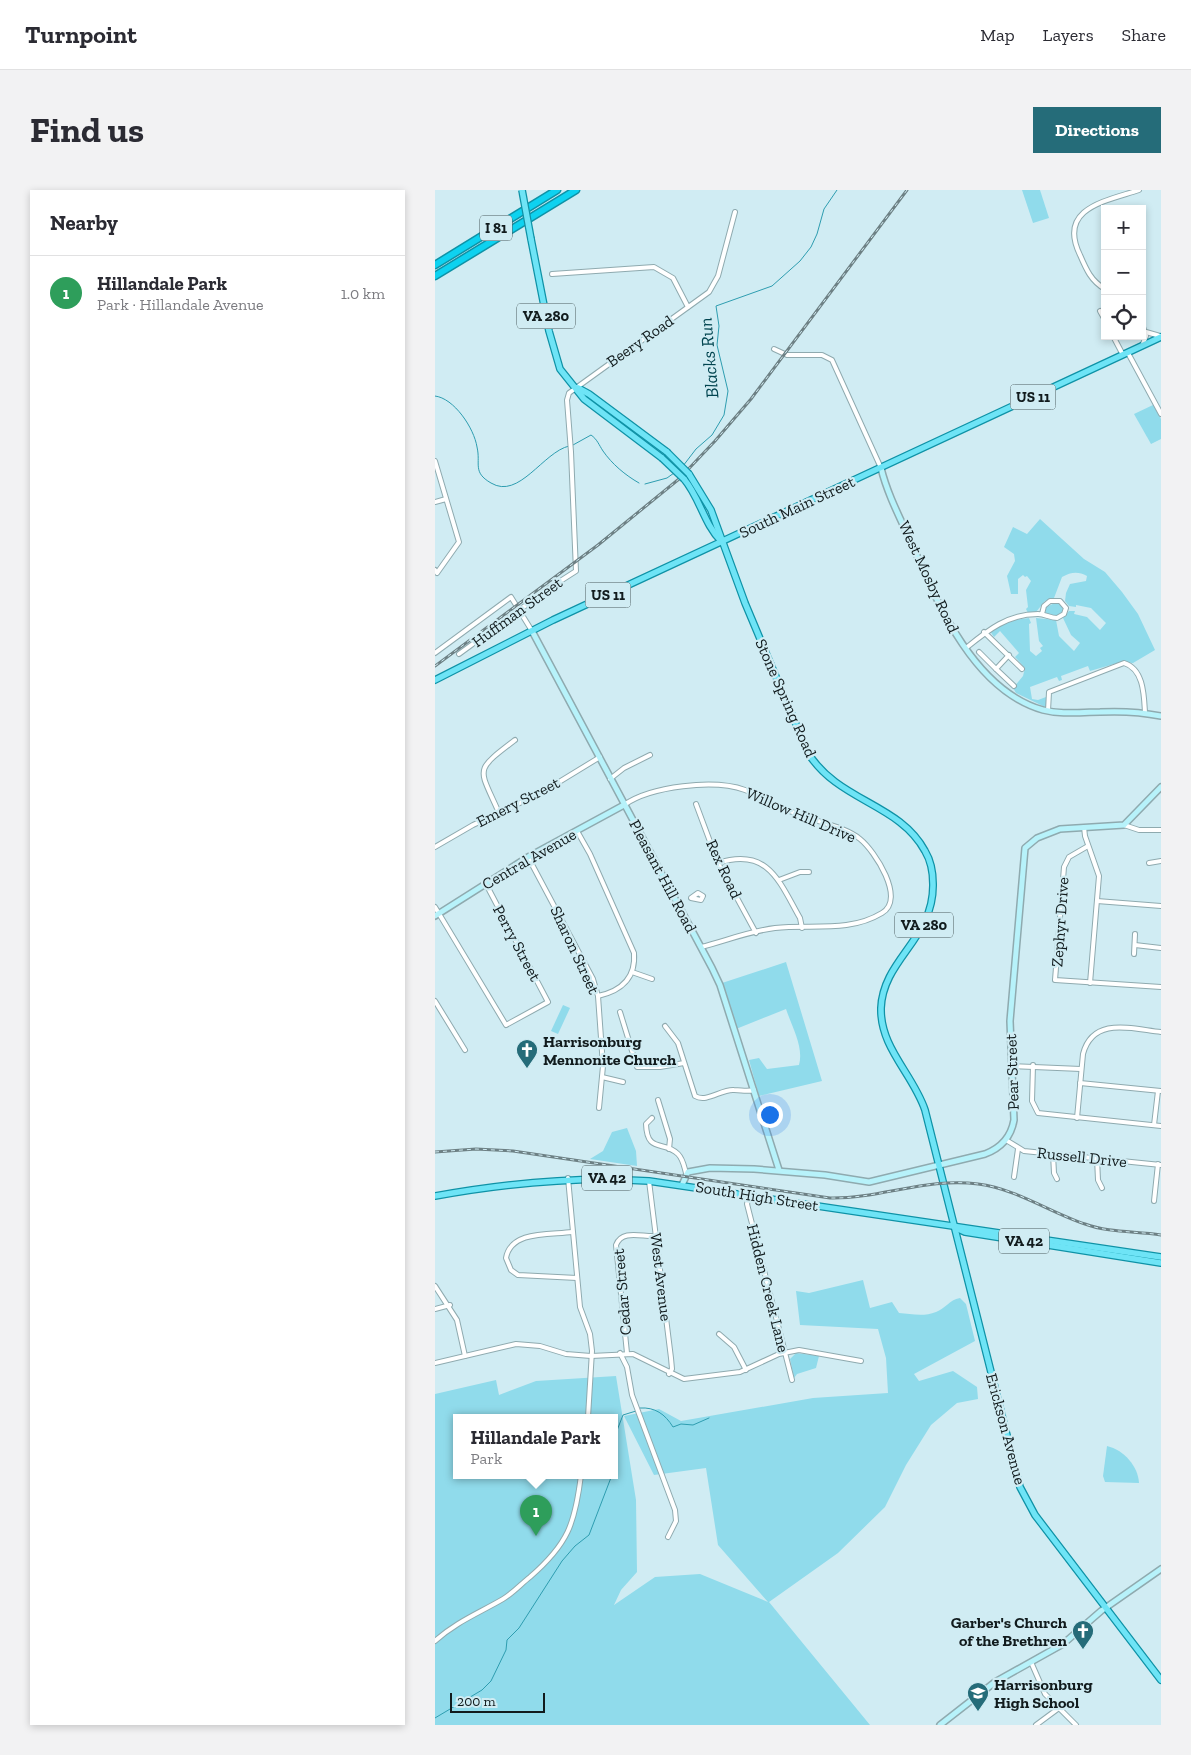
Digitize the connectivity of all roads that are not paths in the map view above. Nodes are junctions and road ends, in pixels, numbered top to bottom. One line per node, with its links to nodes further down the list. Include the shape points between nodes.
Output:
1 (522, 190): 18 (main road, Stone Spring Road / VA 280, bridge, via 556,359)
2 (557, 190): 6 (highway, I 81)
3 (576, 190): 8 (highway, I 81)
4 (1139, 190): 9 (street, via 1091,206 1077,221 1075,242 1091,279)
5 (735, 212): 10 (street, Beery Road, via 716,281 708,293)
6 (435, 265)
7 (552, 274): 10 (street, via 655,267 673,278)
8 (435, 276)
9 (1101, 286)
10 (688, 307): 18 (street, Beery Road)
11 (1146, 332): 12 (street)
12 (1161, 337): 15 (main road, South Main Street / US 11)
13 (1116, 340): 17 (street)
14 (1144, 340): 15 (street)
15 (1142, 346): 17 (main road, South Main Street / US 11)
16 (774, 349): 21 (street, via 790,356 823,355 831,360)
17 (1125, 354): 19 (street); 21 (main road, South Main Street / US 11)
18 (576, 388): 24 (main road, Stone Spring Road / VA 280, bridge, via 584,399 662,458 684,479); 24 (main road, Stone Spring Road / VA 280, bridge, via 589,394 667,452 689,474 711,510); 27 (street, Huffman Street, via 569,393 567,400 576,571)
19 (1161, 414)
20 (435, 462): 22 (street)
21 (881, 468): 24 (main road, South Main Street / US 11); 31 (street, West Mosby Road, via 943,616)
22 (447, 499): 23 (street); 25 (street, via 459,542)
23 (435, 502)
24 (721, 541): 29 (main road, South Main Street / US 11); 106 (main road, Stone Spring Road / VA 280, via 800,737 813,761 837,785 906,826 927,854 933,880 930,910 921,932 888,980 882,997 882,1020 892,1052 920,1095)
25 (436, 572): 26 (street)
26 (435, 579)
27 (520, 609): 29 (street, Pleasant Hill Road); 33 (street, Pleasant Hill Road, via 511,597); 34 (street, Huffman Street)
28 (1042, 614): 28 (street, via 1058,617 1065,613 1066,606 1060,601 1050,601); 30 (street, via 1009,619)
29 (532, 631): 38 (main road, South Main Street / US 11); 45 (street, Pleasant Hill Road)
30 (984, 632): 31 (street); 35 (street)
31 (966, 648): 40 (street, West Mosby Road, via 1011,694)
32 (979, 652): 36 (street)
33 (435, 653)
34 (459, 654)
35 (1009, 655): 36 (street); 37 (street)
36 (996, 669): 39 (street)
37 (1022, 669)
38 (435, 680)
39 (1013, 686)
40 (1048, 711): 41 (street, West Mosby Road); 41 (street, via 1049,692 1124,663 1138,673)
41 (1145, 713): 42 (street, West Mosby Road)
42 (1161, 716)
43 (515, 740): 50 (street, via 489,759 483,769)
44 (650, 755): 46 (street)
45 (600, 757): 46 (street, Pleasant Hill Road); 50 (street, Emery Street, via 541,794)
46 (610, 779): 49 (street, Pleasant Hill Road)
47 (1161, 787): 51 (street)
48 (696, 804): 59 (street, Rex Road)
49 (624, 805): 54 (street, Central Avenue); 68 (street, Willow Hill Drive, via 651,792 727,785 746,790 773,805 860,839 889,883 891,898 887,909 840,927); 72 (street, Pleasant Hill Road)
50 (499, 813): 56 (street, Emery Street)
51 (1124, 825): 52 (street, Pear Street); 53 (street)
52 (1084, 827): 55 (street); 87 (street, Pear Street, via 1059,829 1037,838 1025,848 1010,1021)
53 (1161, 830)
54 (577, 831): 57 (street, Central Avenue); 75 (street, via 633,949)
55 (1088, 846): 64 (street, via 1098,869); 77 (street, Zephyr Drive, via 1069,857 1064,867 1055,980)
56 (435, 847)
57 (529, 857): 63 (street, Central Avenue); 79 (street, Sharon Street, via 593,979)
58 (1161, 861): 60 (street)
59 (718, 863): 62 (street, via 747,858 771,869); 69 (street, Rex Road)
60 (1149, 863)
61 (809, 872): 62 (street)
62 (779, 880): 68 (street, via 800,918)
63 (486, 884): 67 (street, Central Avenue); 67 (street, Perry Street, via 548,1002 506,1026)
64 (1097, 901): 65 (street); 77 (street)
65 (1161, 906)
66 (435, 907): 67 (street)
67 (437, 914)
68 (802, 928): 69 (street, Willow Hill Drive, via 774,928)
69 (756, 933): 72 (street, Willow Hill Drive)
70 (1135, 934): 71 (street)
71 (1135, 945): 73 (street); 74 (street)
72 (701, 947): 92 (street, Pleasant Hill Road, via 719,985)
73 (1161, 948)
74 (1134, 954)
75 (633, 972): 76 (street); 79 (street, via 617,990)
76 (652, 979)
77 (1090, 983): 78 (street)
78 (1161, 987)
79 (598, 996): 89 (street, Sharon Street)
80 (435, 1001): 84 (street)
81 (620, 1012): 85 (street, via 637,1067)
82 (665, 1026): 85 (street, via 677,1042)
83 (1161, 1032): 88 (street, via 1102,1029 1093,1034 1086,1044)
84 (465, 1050)
85 (683, 1063): 92 (street, via 692,1093 698,1098 735,1089)
86 (1033, 1065): 87 (street); 88 (street); 97 (street, via 1032,1101 1038,1113)
87 (1011, 1066): 100 (street, Pear Street, via 1014,1120)
88 (1081, 1069): 91 (street)
89 (602, 1077): 90 (street); 95 (street, Sharon Street)
90 (623, 1082)
91 (1080, 1083): 93 (street); 97 (street)
92 (754, 1090): 107 (street, Pleasant Hill Road)
93 (1160, 1091): 98 (street)
94 (659, 1100): 101 (street, via 670,1139)
95 (599, 1108)
96 (652, 1118): 101 (street, via 646,1124 649,1139 658,1147)
97 (1077, 1118): 98 (street)
98 (1154, 1125): 99 (street)
99 (1161, 1126)
100 (1006, 1140): 102 (street, Russell Drive); 106 (street, via 992,1152)
101 (669, 1149): 108 (street, via 680,1155)
102 (1018, 1149): 103 (street, Russell Drive); 109 (street)
103 (1053, 1154): 104 (street, Russell Drive); 111 (street, via 1053,1173)
104 (1097, 1158): 105 (street, Russell Drive); 114 (street)
105 (1160, 1164): 117 (street)
106 (939, 1166): 107 (street, via 869,1182); 118 (main road, Stone Spring Road / VA 280)
107 (779, 1170): 108 (street, via 710,1168)
108 (686, 1173): 113 (street)
109 (1014, 1177)
110 (568, 1178): 112 (main road, South High Street / VA 42); 116 (main road, South High Street / VA 42); 119 (street)
111 (1057, 1179)
112 (649, 1180): 113 (main road, South High Street / VA 42); 120 (street, West Avenue)
113 (682, 1185): 115 (main road, South High Street / VA 42)
114 (1101, 1188)
115 (749, 1195): 118 (main road, South High Street / VA 42); 128 (street, Hidden Creek Lane, via 747,1204)
116 (435, 1196)
117 (1153, 1201)
118 (954, 1227): 121 (main road, South High Street / VA 42, via 965,1226); 122 (main road, VA 42, via 965,1232); 142 (main road, Erickson Avenue, via 1020,1487 1035,1515)
119 (572, 1232): 123 (street); 123 (street, via 517,1240 509,1248 506,1258 511,1270 518,1275)
120 (655, 1236): 130 (street, Cedar Street, via 625,1235 616,1244); 136 (street, West Avenue, via 671,1358)
121 (1161, 1257)
122 (1161, 1263)
123 (577, 1278): 132 (street, via 580,1307 590,1334)
124 (435, 1286): 125 (street)
125 (450, 1305): 126 (street); 131 (street)
126 (435, 1309)
127 (719, 1334): 135 (street, via 734,1347)
128 (785, 1352): 133 (street, via 803,1350); 135 (street); 137 (street, Hidden Creek Lane)
129 (620, 1353): 130 (street); 132 (street); 140 (street, via 627,1367 632,1395 675,1510 675,1522)
130 (627, 1353): 136 (street, via 639,1356)
131 (465, 1356): 132 (street, via 517,1344); 134 (street)
132 (591, 1356): 138 (street)
133 (861, 1361)
134 (435, 1363)
135 (746, 1370): 136 (street, via 683,1379)
136 (669, 1374)
137 (792, 1380)
138 (588, 1414)
139 (580, 1479): 143 (street, via 571,1524 551,1558 506,1596 457,1622)
140 (668, 1537)
141 (1161, 1569): 142 (street)
142 (1106, 1607): 144 (street, via 1063,1644); 145 (main road, Erickson Avenue)
143 (435, 1641)
144 (1031, 1662): 146 (street, via 1043,1691); 147 (street, via 995,1682)
145 (1161, 1680)
146 (1059, 1708): 148 (street); 149 (street)
147 (940, 1725)
148 (1036, 1725)
149 (1077, 1725)

